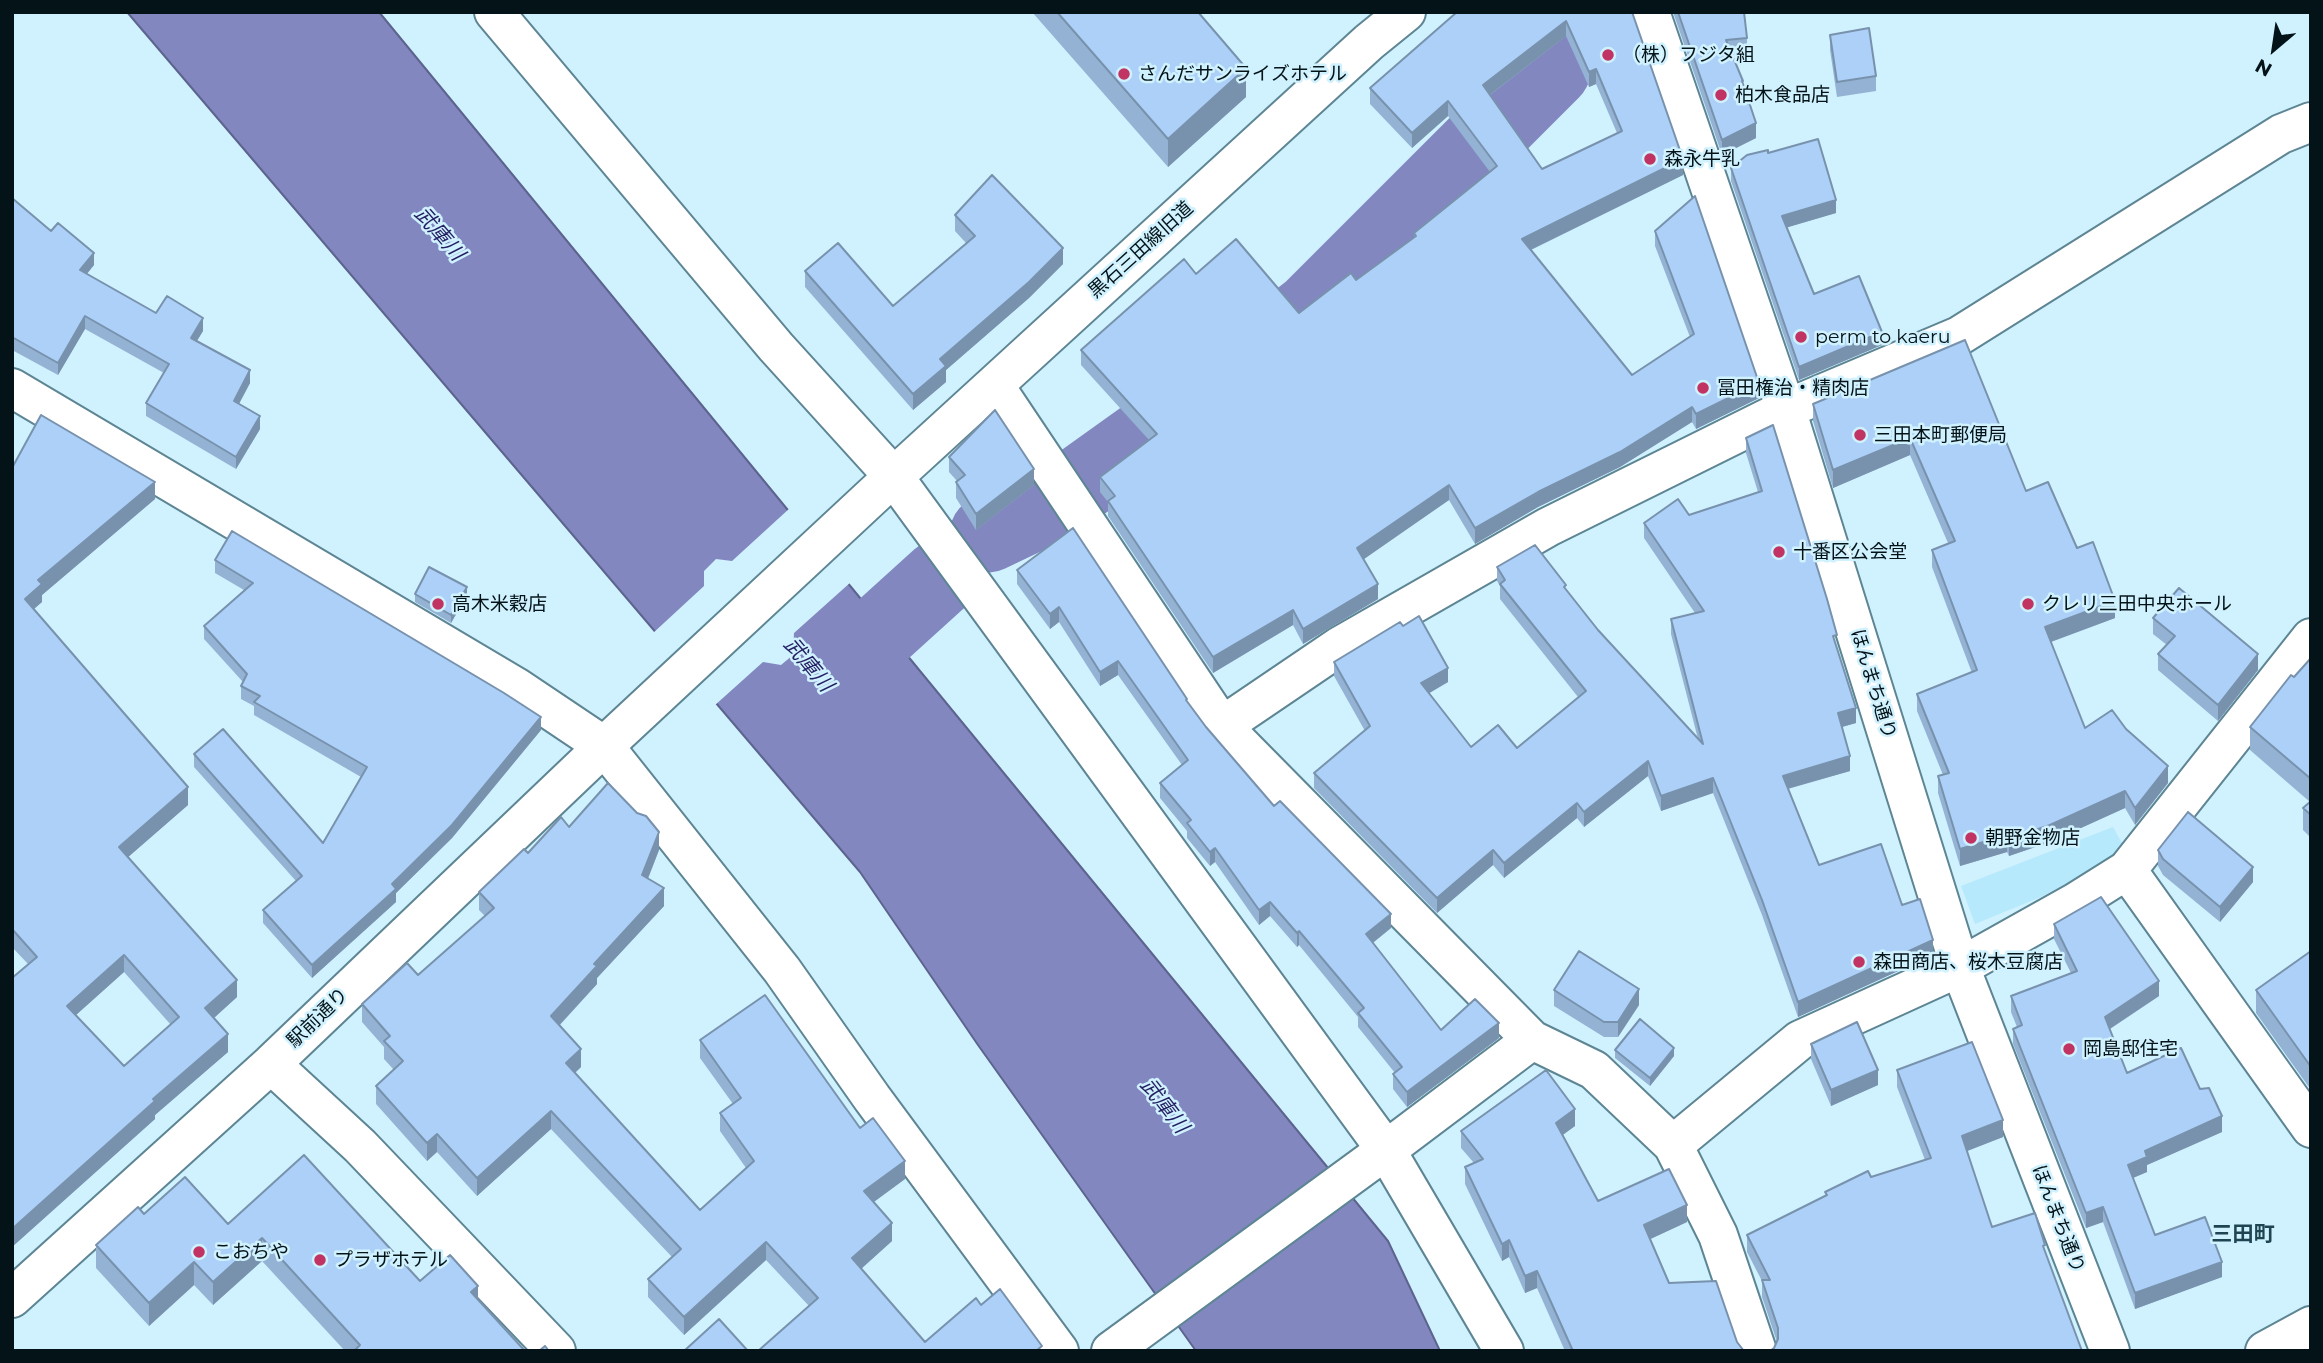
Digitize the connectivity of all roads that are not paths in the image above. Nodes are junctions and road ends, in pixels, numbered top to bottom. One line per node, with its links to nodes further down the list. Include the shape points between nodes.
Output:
1 (494, 12): 8 (street)
2 (1406, 12): 5 (street, 黒石三田線旧道)
3 (1650, 12): 7 (street, ほんまち通り)
4 (2311, 122): 7 (street, via 2281,134 1959,335)
5 (994, 385): 8 (street, 黒石三田線旧道); 10 (street)
6 (12, 388): 11 (street)
7 (1786, 409): 10 (street, via 1548,527 1340,646); 13 (street, ほんまち通り)
8 (886, 484): 11 (street, 駅前通り); 18 (street)
9 (2311, 638): 12 (street)
10 (1222, 726): 14 (street)
11 (611, 739): 15 (street, 駅前通り); 22 (street)
12 (2127, 870): 13 (street); 16 (street)
13 (1959, 967): 17 (street, via 1800,1040); 26 (street, ほんまち通り)
14 (1532, 1040): 17 (street, via 1594,1070); 18 (street)
15 (271, 1064): 19 (street, 駅前通り); 21 (street, via 360,1146)
16 (2311, 1128)
17 (1673, 1145): 25 (street, via 1718,1235)
18 (1379, 1155): 23 (street); 24 (street)
19 (12, 1298)
20 (2311, 1326): 27 (street)
21 (556, 1351)
22 (1059, 1351)
23 (1111, 1351)
24 (1504, 1351)
25 (1757, 1351)
26 (2110, 1351)
27 (2264, 1351)

